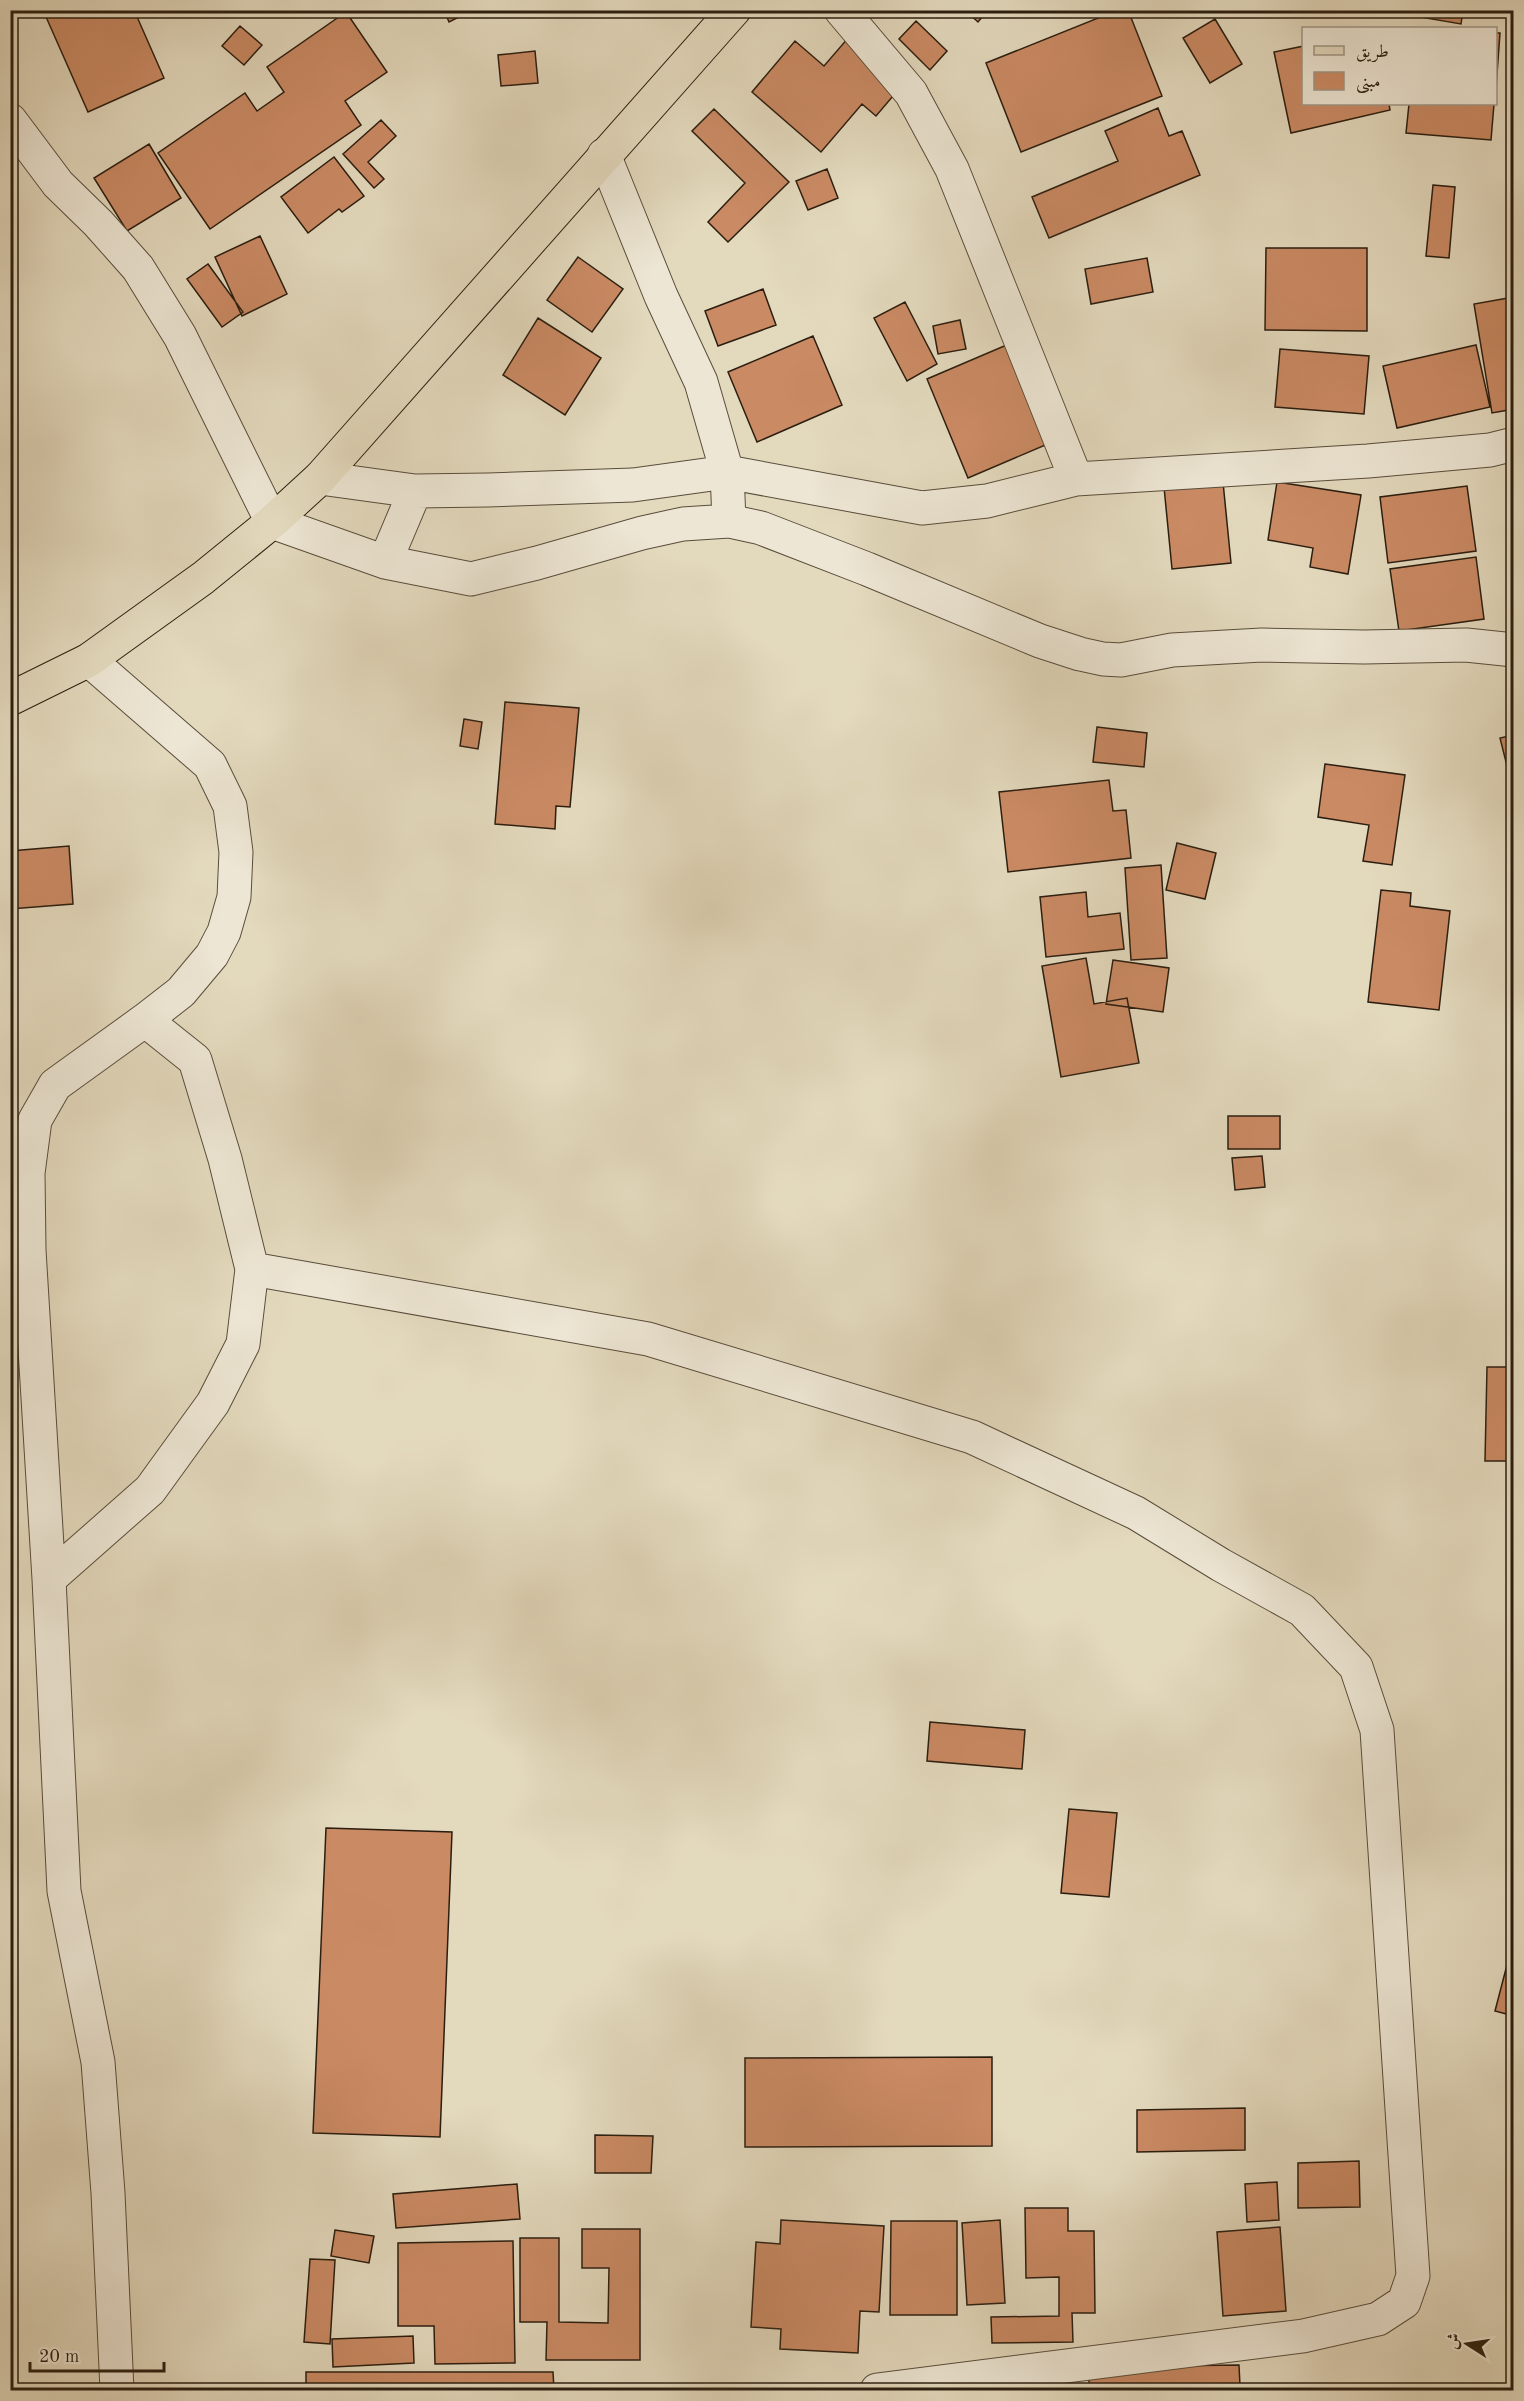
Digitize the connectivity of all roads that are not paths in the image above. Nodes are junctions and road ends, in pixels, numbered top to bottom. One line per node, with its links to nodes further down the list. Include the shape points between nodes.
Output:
1 (734, 10): 4 (main road)
2 (841, 10): 8 (street, via 911,93 952,169)
3 (10, 120): 11 (street, via 58,184 138,268 180,336)
4 (604, 155): 6 (street, via 701,382); 7 (main road)
5 (1514, 444): 8 (street, via 1490,450 1368,461)
6 (728, 472): 8 (street, via 922,508 987,501); 9 (street, via 633,485); 10 (street)
7 (320, 478): 9 (street); 11 (main road)
8 (1076, 479)
9 (415, 491): 12 (street)
10 (729, 521): 12 (street, via 683,524 642,533 471,579); 13 (street, via 761,528 1040,640 1103,659 1262,645 1466,645)
11 (272, 522): 12 (street); 14 (main road, via 203,578)
12 (385, 562)
13 (1514, 650)
14 (89, 660): 15 (main road); 16 (street, via 210,765 230,806 236,852 234,897 224,932 212,955 181,992)
15 (10, 699)
16 (146, 1020): 17 (street, via 195,1060); 18 (street, via 55,1085 35,1120 28,1173 29,1250)
17 (252, 1269): 18 (street, via 243,1344 213,1403 150,1490); 20 (street, via 648,1339 972,1437 1136,1513 1302,1610 1356,1667 1377,1730 1413,2276 1404,2302 1378,2319 1303,2336)
18 (49, 1579): 19 (street, via 64,1891 98,2062)
19 (117, 2391)
20 (877, 2391)

